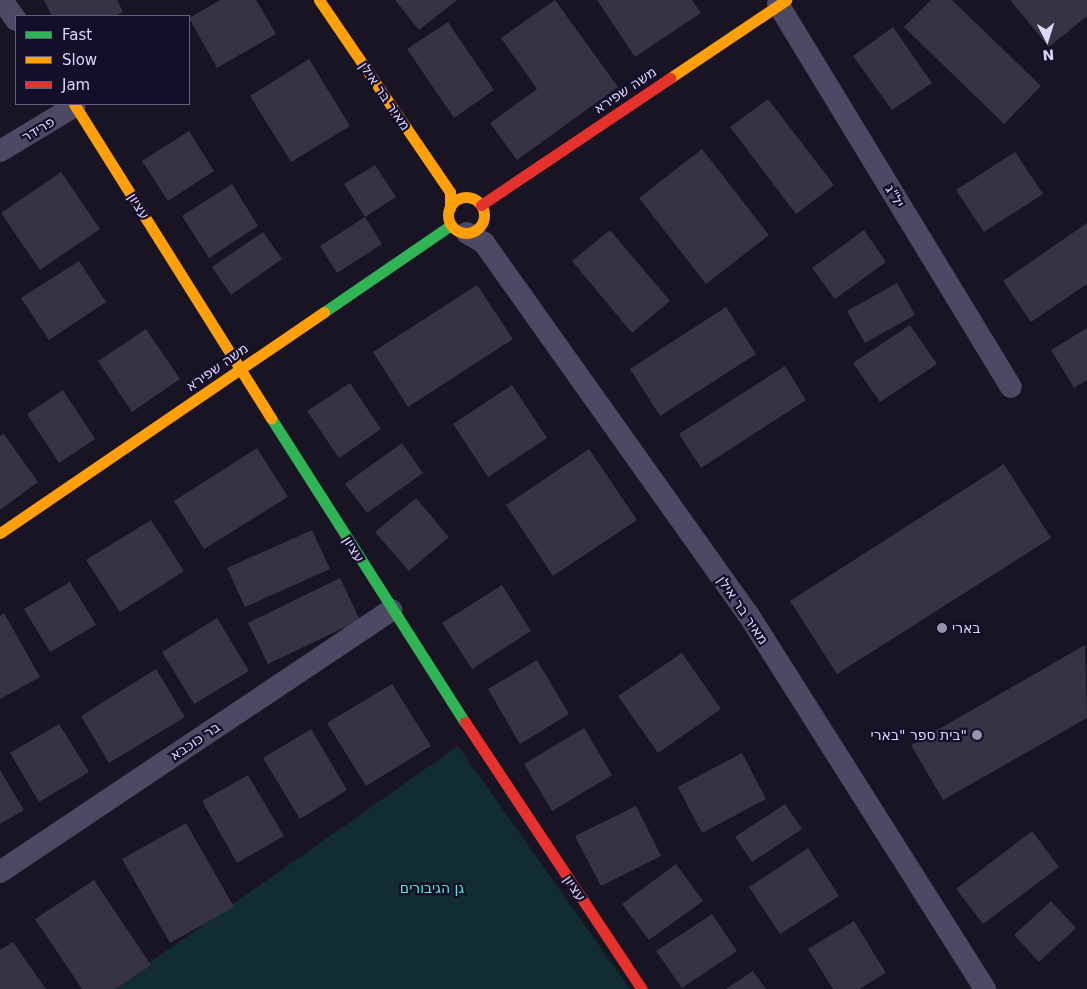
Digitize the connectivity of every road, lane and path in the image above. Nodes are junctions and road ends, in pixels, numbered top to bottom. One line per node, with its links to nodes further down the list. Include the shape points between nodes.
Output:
1 (2, 0): 4 (street)
2 (319, 0): 7 (street, מאיר בר אילן)
3 (782, 2): 10 (street, משה שפירא); 12 (street, יל"ג)
4 (15, 19)
5 (74, 105): 6 (street, פרידר); 11 (street, עציון)
6 (0, 151)
7 (450, 192): 8 (street); 9 (street)
8 (466, 197): 9 (street, via 456,200); 10 (street)
9 (450, 208): 10 (street)
10 (473, 226): 11 (street, משה שפירא); 17 (street, מאיר בר אילן, via 748,614)
11 (242, 368): 13 (street, משה שפירא); 14 (street, עציון)
12 (1011, 387)
13 (0, 533)
14 (391, 610): 15 (street, בר כוכבא); 16 (street, עציון)
15 (0, 872)
16 (642, 989)
17 (985, 989)

